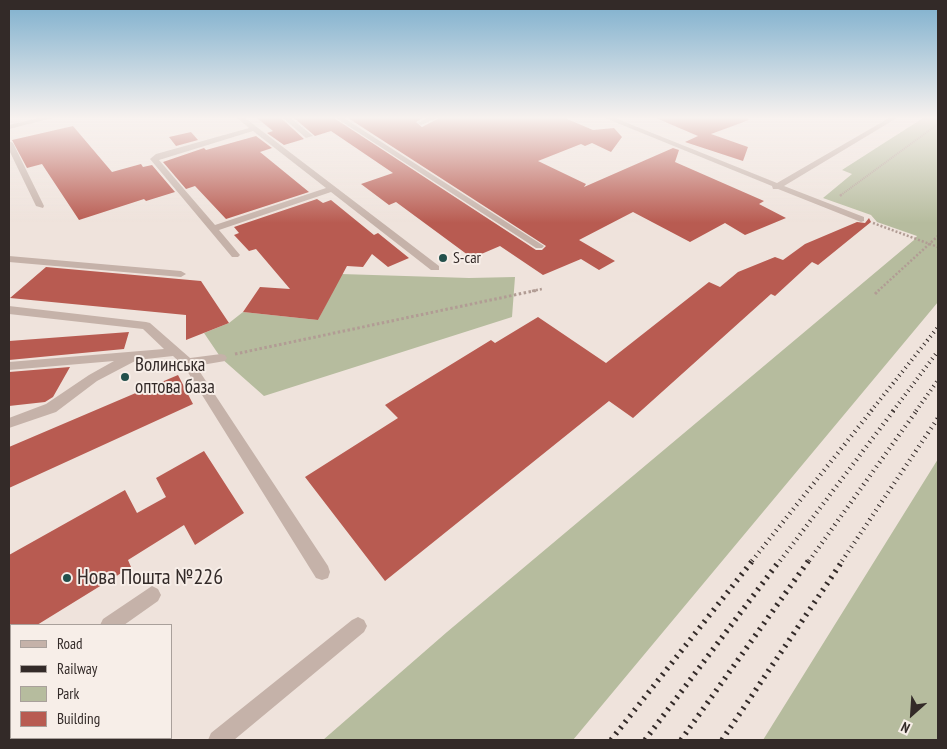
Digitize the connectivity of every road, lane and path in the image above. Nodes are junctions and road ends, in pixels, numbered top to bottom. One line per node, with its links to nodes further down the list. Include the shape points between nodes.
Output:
1 (14, 153): 10 (street)
2 (170, 153): 13 (street, via 154,159)
3 (285, 153): 9 (street)
4 (394, 153): 16 (street)
5 (693, 153): 8 (street)
6 (834, 153): 8 (street)
7 (899, 153): 11 (path)
8 (776, 187): 11 (street)
9 (333, 190): 13 (street); 20 (street)
10 (40, 206)
11 (827, 206): 12 (street)
12 (861, 219): 15 (path)
13 (212, 229): 18 (street)
14 (938, 236): 15 (path)
15 (931, 243): 17 (path); 23 (path)
16 (539, 246)
17 (938, 247)
18 (235, 256)
19 (9, 259): 21 (street)
20 (436, 268)
21 (181, 274)
22 (542, 289): 27 (path)
23 (875, 294)
24 (9, 310): 25 (street, via 146,326)
25 (175, 352): 26 (street); 28 (street)
26 (137, 355): 29 (street); 30 (street, via 93,378 51,408)
27 (220, 358): 28 (street)
28 (188, 363): 31 (street)
29 (9, 366)
30 (9, 423)
31 (322, 572)
32 (152, 595): 33 (street)
33 (109, 624)
34 (358, 626): 35 (street)
35 (218, 740)

